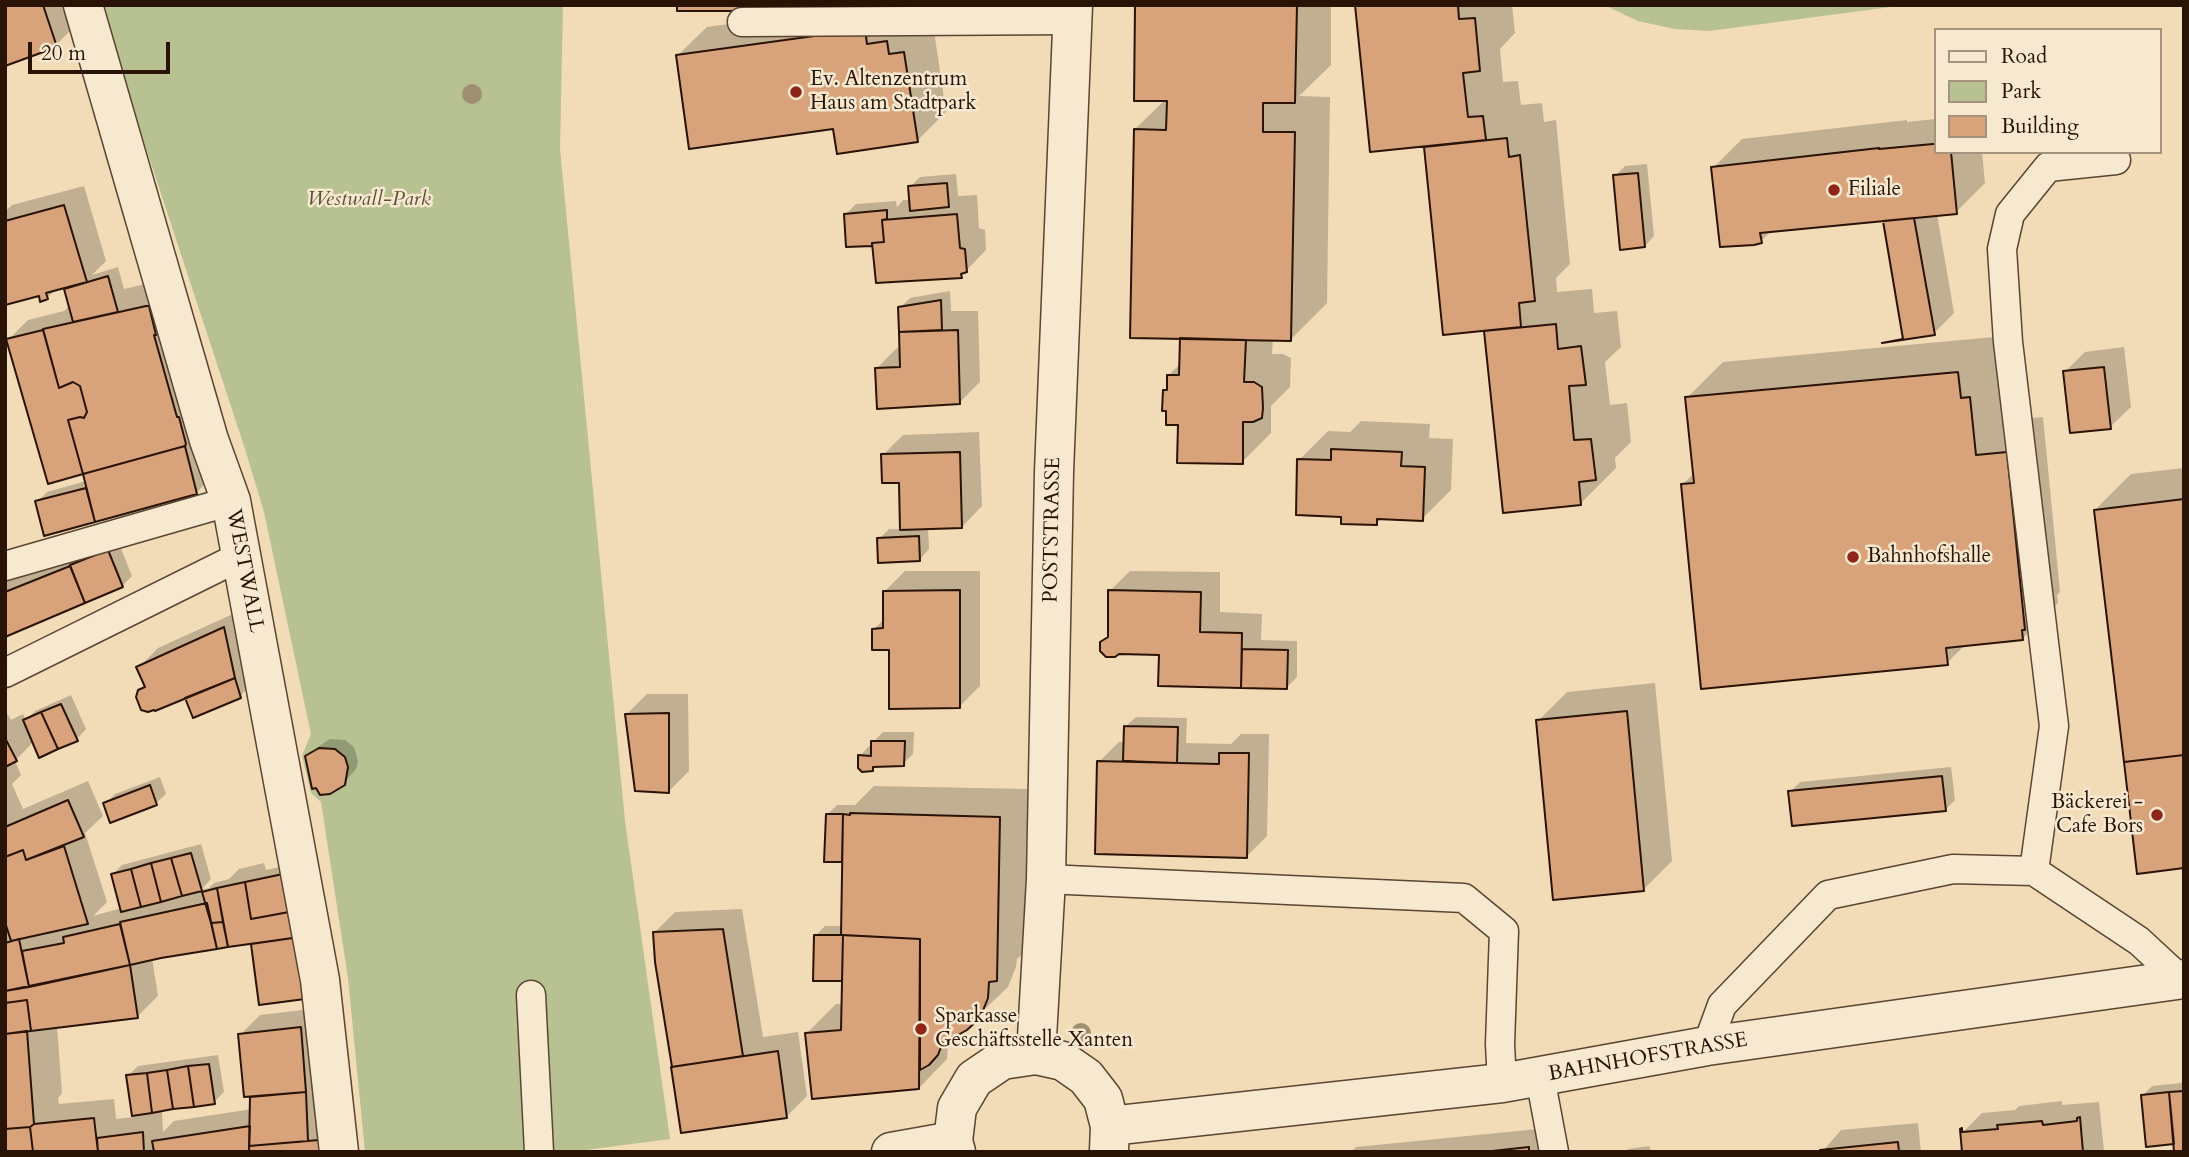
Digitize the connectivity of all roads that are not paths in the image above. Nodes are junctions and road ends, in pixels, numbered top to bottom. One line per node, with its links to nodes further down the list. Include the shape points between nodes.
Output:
1 (83, 5): 5 (street, WESTWALL, via 209,440)
2 (1073, 13): 3 (lane); 10 (street, POSTSTRASSE, via 1054,472)
3 (742, 22)
4 (2116, 160): 9 (lane, via 2048,167 2010,214 2002,249 2008,342 2054,726)
5 (231, 501): 6 (street, WESTWALL); 7 (lane)
6 (241, 556): 8 (lane); 19 (street, WESTWALL, via 320,980)
7 (5, 566)
8 (5, 673)
9 (2034, 871): 11 (lane, via 2139,941); 13 (lane, via 1953,869 1828,895 1722,1006)
10 (1046, 879): 14 (street, POSTSTRASSE); 16 (lane, via 1464,898 1504,931)
11 (2182, 979): 13 (street, BAHNHOFSTRASSE)
12 (531, 995): 20 (lane)
13 (1707, 1046): 15 (street, BAHNHOFSTRASSE)
14 (1036, 1055): 17 (street, via 1063,1062 1086,1077 1103,1099); 18 (street, via 1002,1060 974,1079 957,1108)
15 (1540, 1077): 16 (street, BAHNHOFSTRASSE); 22 (lane)
16 (1502, 1083): 17 (street, BAHNHOFSTRASSE)
17 (1109, 1139)
18 (954, 1147): 21 (street)
19 (339, 1152)
20 (539, 1152)
21 (891, 1152)
22 (1554, 1152)

